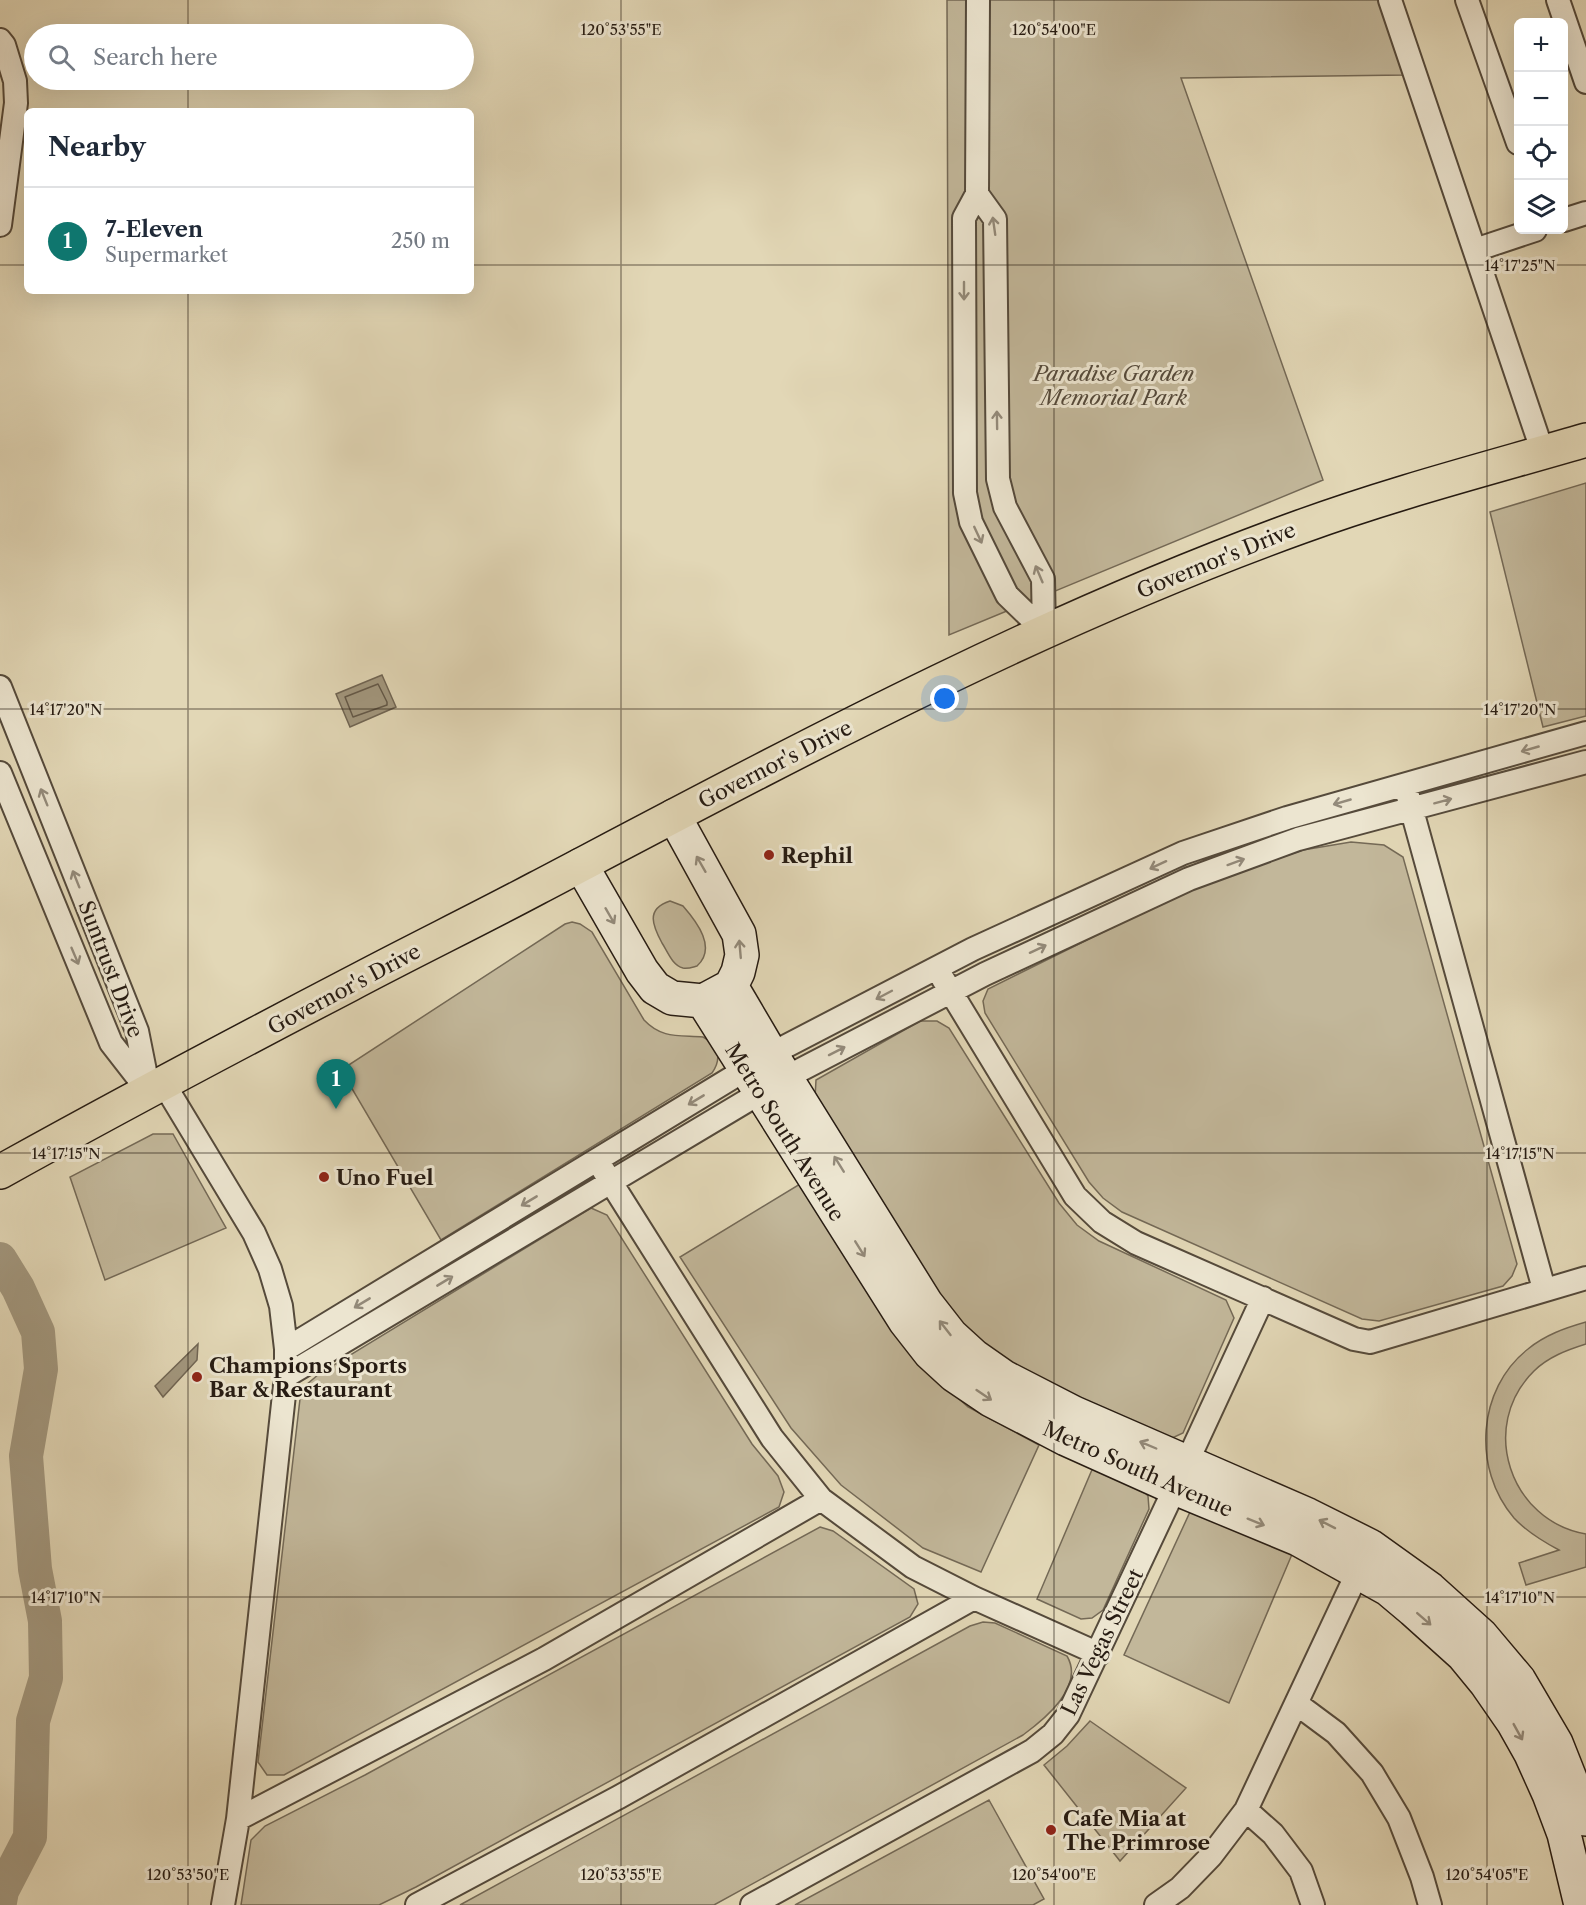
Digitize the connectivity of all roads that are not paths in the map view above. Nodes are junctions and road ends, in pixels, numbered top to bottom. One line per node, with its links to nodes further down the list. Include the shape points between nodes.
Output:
1 (978, 0): 8 (street)
2 (1390, 0): 13 (street)
3 (1467, 0): 7 (street)
4 (1557, 0): 6 (street)
5 (0, 40): 11 (street, via 15,81 16,103)
6 (1586, 82)
7 (1514, 132)
8 (977, 194): 16 (street, one-way to 8, via 1044,579 1010,518 999,487 995,219); 16 (street, one-way to 16, via 964,218 966,501 975,530 1007,595)
9 (1586, 213): 10 (street)
10 (1568, 218)
11 (0, 225)
12 (1523, 234): 13 (street)
13 (1475, 250): 15 (street)
14 (1586, 440): 15 (main road, Governor's Drive)
15 (1544, 453): 16 (main road, Governor's Drive, via 1401,493 1298,528)
16 (1044, 631): 23 (main road, Governor's Drive, via 876,711)
17 (0, 687): 29 (street, Suntrust Drive, one-way to 17)
18 (1586, 734): 21 (street, one-way to 21)
19 (1586, 762): 22 (street, one-way to 19)
20 (0, 773): 29 (street, Suntrust Drive, one-way to 29, via 111,1043)
21 (1405, 784): 22 (street); 25 (street, one-way to 25, via 1183,853)
22 (1412, 809): 26 (street, one-way to 22, via 1189,879 1298,839); 34 (street)
23 (674, 816): 24 (main road, Governor's Drive); 27 (street, one-way to 23, via 738,972 742,955 739,934)
24 (581, 865): 27 (street, one-way to 27, via 655,988 672,998); 29 (main road, Governor's Drive)
25 (936, 968): 26 (street); 28 (street, one-way to 28)
26 (951, 992): 28 (street, one-way to 26); 35 (street, via 1075,1196 1102,1222 1136,1242)
27 (717, 994): 28 (street, Metro South Avenue)
28 (766, 1074): 30 (street, one-way to 30); 32 (street); 38 (street, Metro South Avenue, via 951,1335 1004,1377)
29 (156, 1088): 31 (main road, Governor's Drive); 36 (street, via 254,1233 281,1306)
30 (597, 1159): 32 (street); 36 (street, one-way to 36)
31 (0, 1172)
32 (610, 1182): 37 (street, one-way to 32); 39 (street, via 772,1438)
33 (1586, 1278): 34 (street)
34 (1544, 1289): 35 (street, via 1370,1342 1354,1339)
35 (1263, 1298): 38 (street, Las Vegas Street)
36 (286, 1349): 37 (street)
37 (286, 1376): 45 (street)
38 (1181, 1475): 40 (street, Metro South Avenue, via 1308,1515); 42 (street, Las Vegas Street)
39 (821, 1499): 41 (street, via 913,1567); 45 (street, via 544,1659)
40 (1364, 1559): 43 (street); 46 (street, Metro South Avenue, via 1388,1589 1463,1655 1486,1683 1513,1722 1549,1794)
41 (974, 1598): 42 (street); 49 (street)
42 (1099, 1654): 50 (street, Las Vegas Street, via 1068,1715 1032,1751)
43 (1297, 1704): 44 (street); 53 (street, via 1336,1733 1372,1773 1398,1818)
44 (1246, 1810): 47 (street); 52 (street, via 1273,1834 1301,1871)
45 (238, 1819): 48 (street)
46 (1579, 1826): 54 (street, Metro South Avenue)
47 (1185, 1896): 51 (street)
48 (223, 1905)
49 (417, 1905)
50 (752, 1905)
51 (1156, 1905)
52 (1313, 1905)
53 (1430, 1905)
54 (1581, 1905)

